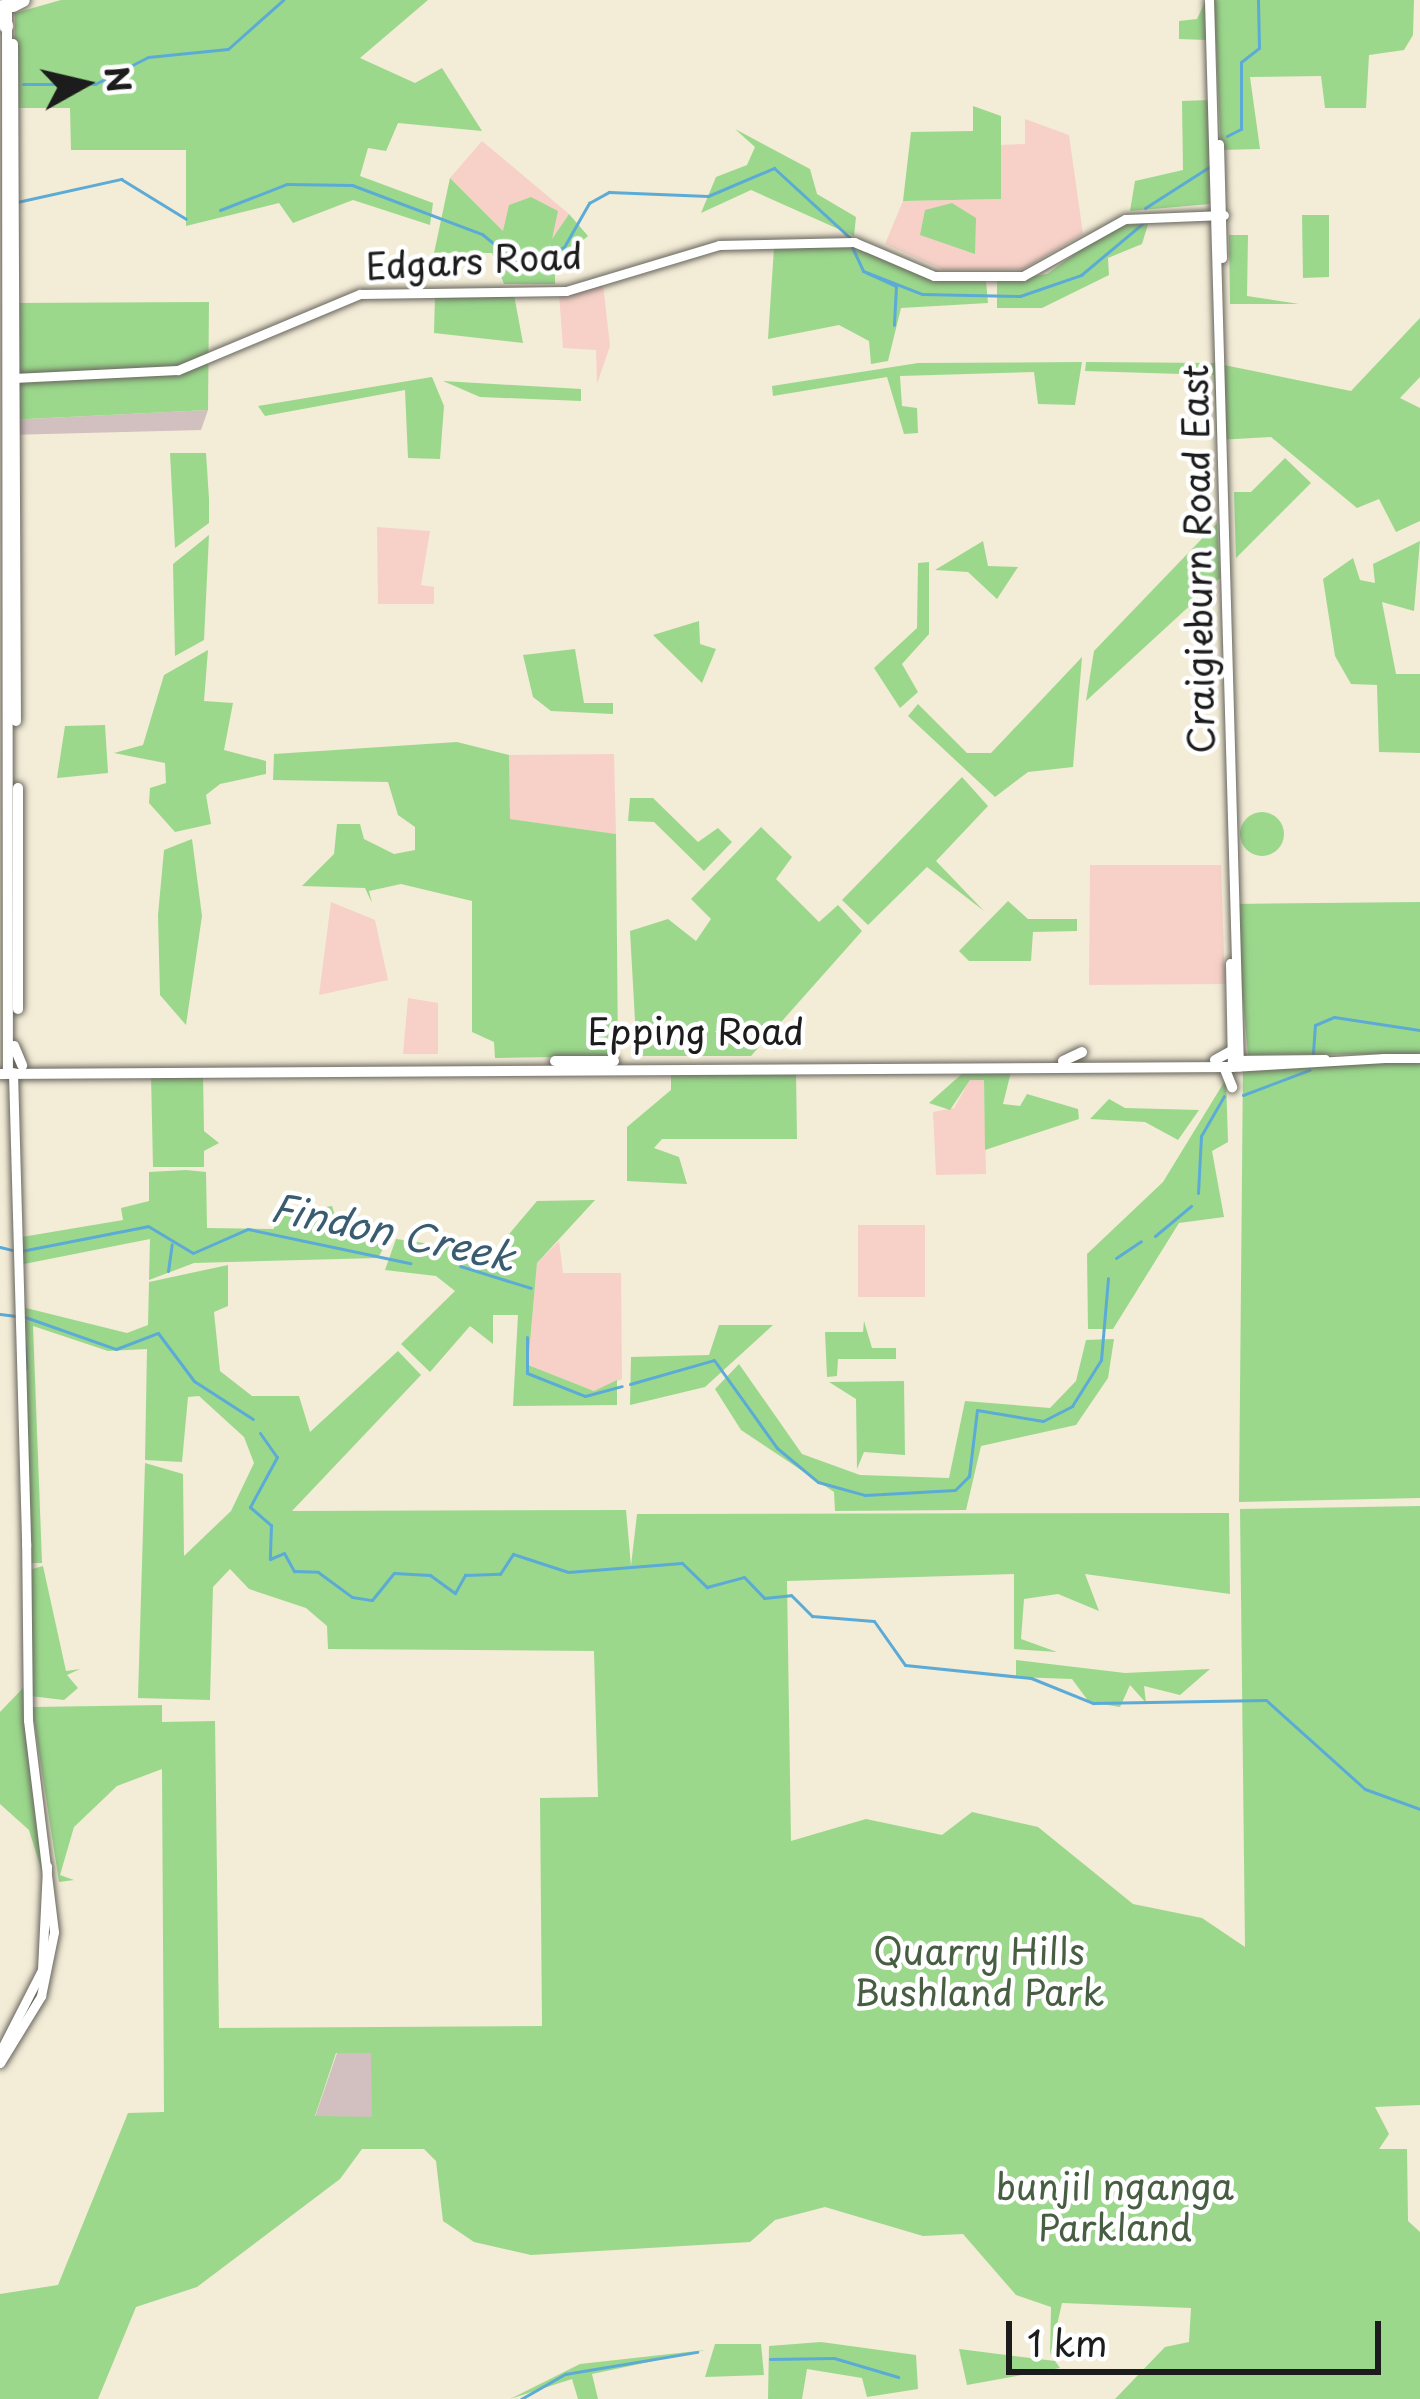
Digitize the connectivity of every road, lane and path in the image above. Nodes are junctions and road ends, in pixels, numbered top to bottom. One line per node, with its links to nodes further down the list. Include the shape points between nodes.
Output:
1 (1211, 0): 5 (main road, Craigieburn Road East)
2 (11, 2): 3 (highway); 4 (main road)
3 (6, 26): 4 (main road)
4 (9, 204): 7 (main road); 7 (main road, via 13,338)
5 (1220, 213): 6 (main road, Edgars Road, via 1125,219 1028,276 934,276 858,242 715,242 566,287 365,289); 8 (main road, Craigieburn Road East)
6 (249, 341): 7 (main road, Edgars Road, via 174,368); 7 (main road, Edgars Road, via 178,370)
7 (6, 376): 16 (main road); 16 (main road)
8 (1229, 820): 12 (main road, Craigieburn Road East); 12 (main road, Craigieburn Road East)
9 (1082, 1052): 11 (main road)
10 (1420, 1058): 12 (main road, Epping Road)
11 (1063, 1061): 12 (main road, Epping Road); 16 (main road, Epping Road)
12 (1235, 1064): 14 (main road, Epping Road)
13 (912, 1066): 14 (main road, Epping Road); 14 (main road, via 922,1080); 15 (main road, Epping Road)
14 (991, 1067)
15 (307, 1069): 16 (main road, Epping Road); 17 (main road)
16 (10, 1071): 18 (main road, via 26,1599 52,1880 51,1938 32,2000)
17 (272, 1078)
18 (2, 2055)

